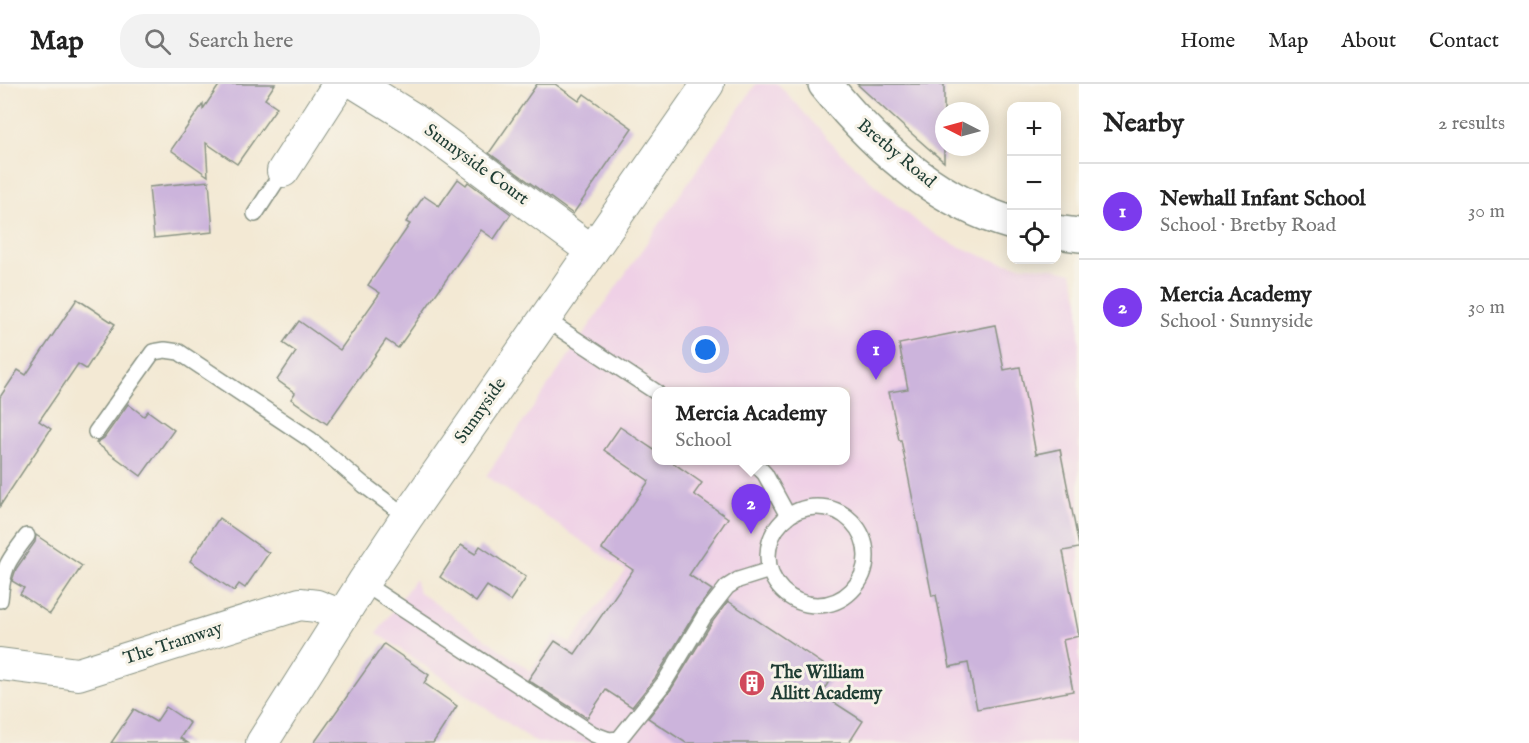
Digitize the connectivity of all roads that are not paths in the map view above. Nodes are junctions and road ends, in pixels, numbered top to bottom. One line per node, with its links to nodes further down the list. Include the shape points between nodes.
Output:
1 (339, 84): 5 (street)
2 (357, 84): 10 (street, Sunnyside Court, via 412,118)
3 (708, 84): 10 (street, Sunnyside)
4 (825, 84): 7 (street, Bretby Road, via 853,118 919,178 962,204)
5 (283, 171): 6 (lane)
6 (255, 214)
7 (1007, 222)
8 (1061, 233): 9 (street)
9 (1079, 235)
10 (592, 251): 11 (street, Sunnyside)
11 (545, 319): 12 (lane); 16 (street, Sunnyside)
12 (652, 389)
13 (96, 432): 16 (lane, via 153,352 179,352 311,440)
14 (757, 465): 15 (lane)
15 (788, 516): 18 (lane, via 771,540); 18 (lane, via 818,507 847,517 866,548 863,572 858,584 844,596 816,605 803,604 782,591)
16 (407, 517): 19 (street, Sunnyside)
17 (27, 536): 20 (lane, via 2,574)
18 (770, 570): 23 (lane, via 738,580 727,588 705,615 664,683 619,739)
19 (363, 583): 21 (street, Sunnyside); 23 (lane)
20 (0, 600)
21 (342, 616): 22 (street, The Tramway, via 300,604 78,674); 24 (street, Sunnyside)
22 (0, 664)
23 (609, 742)
24 (262, 743)

